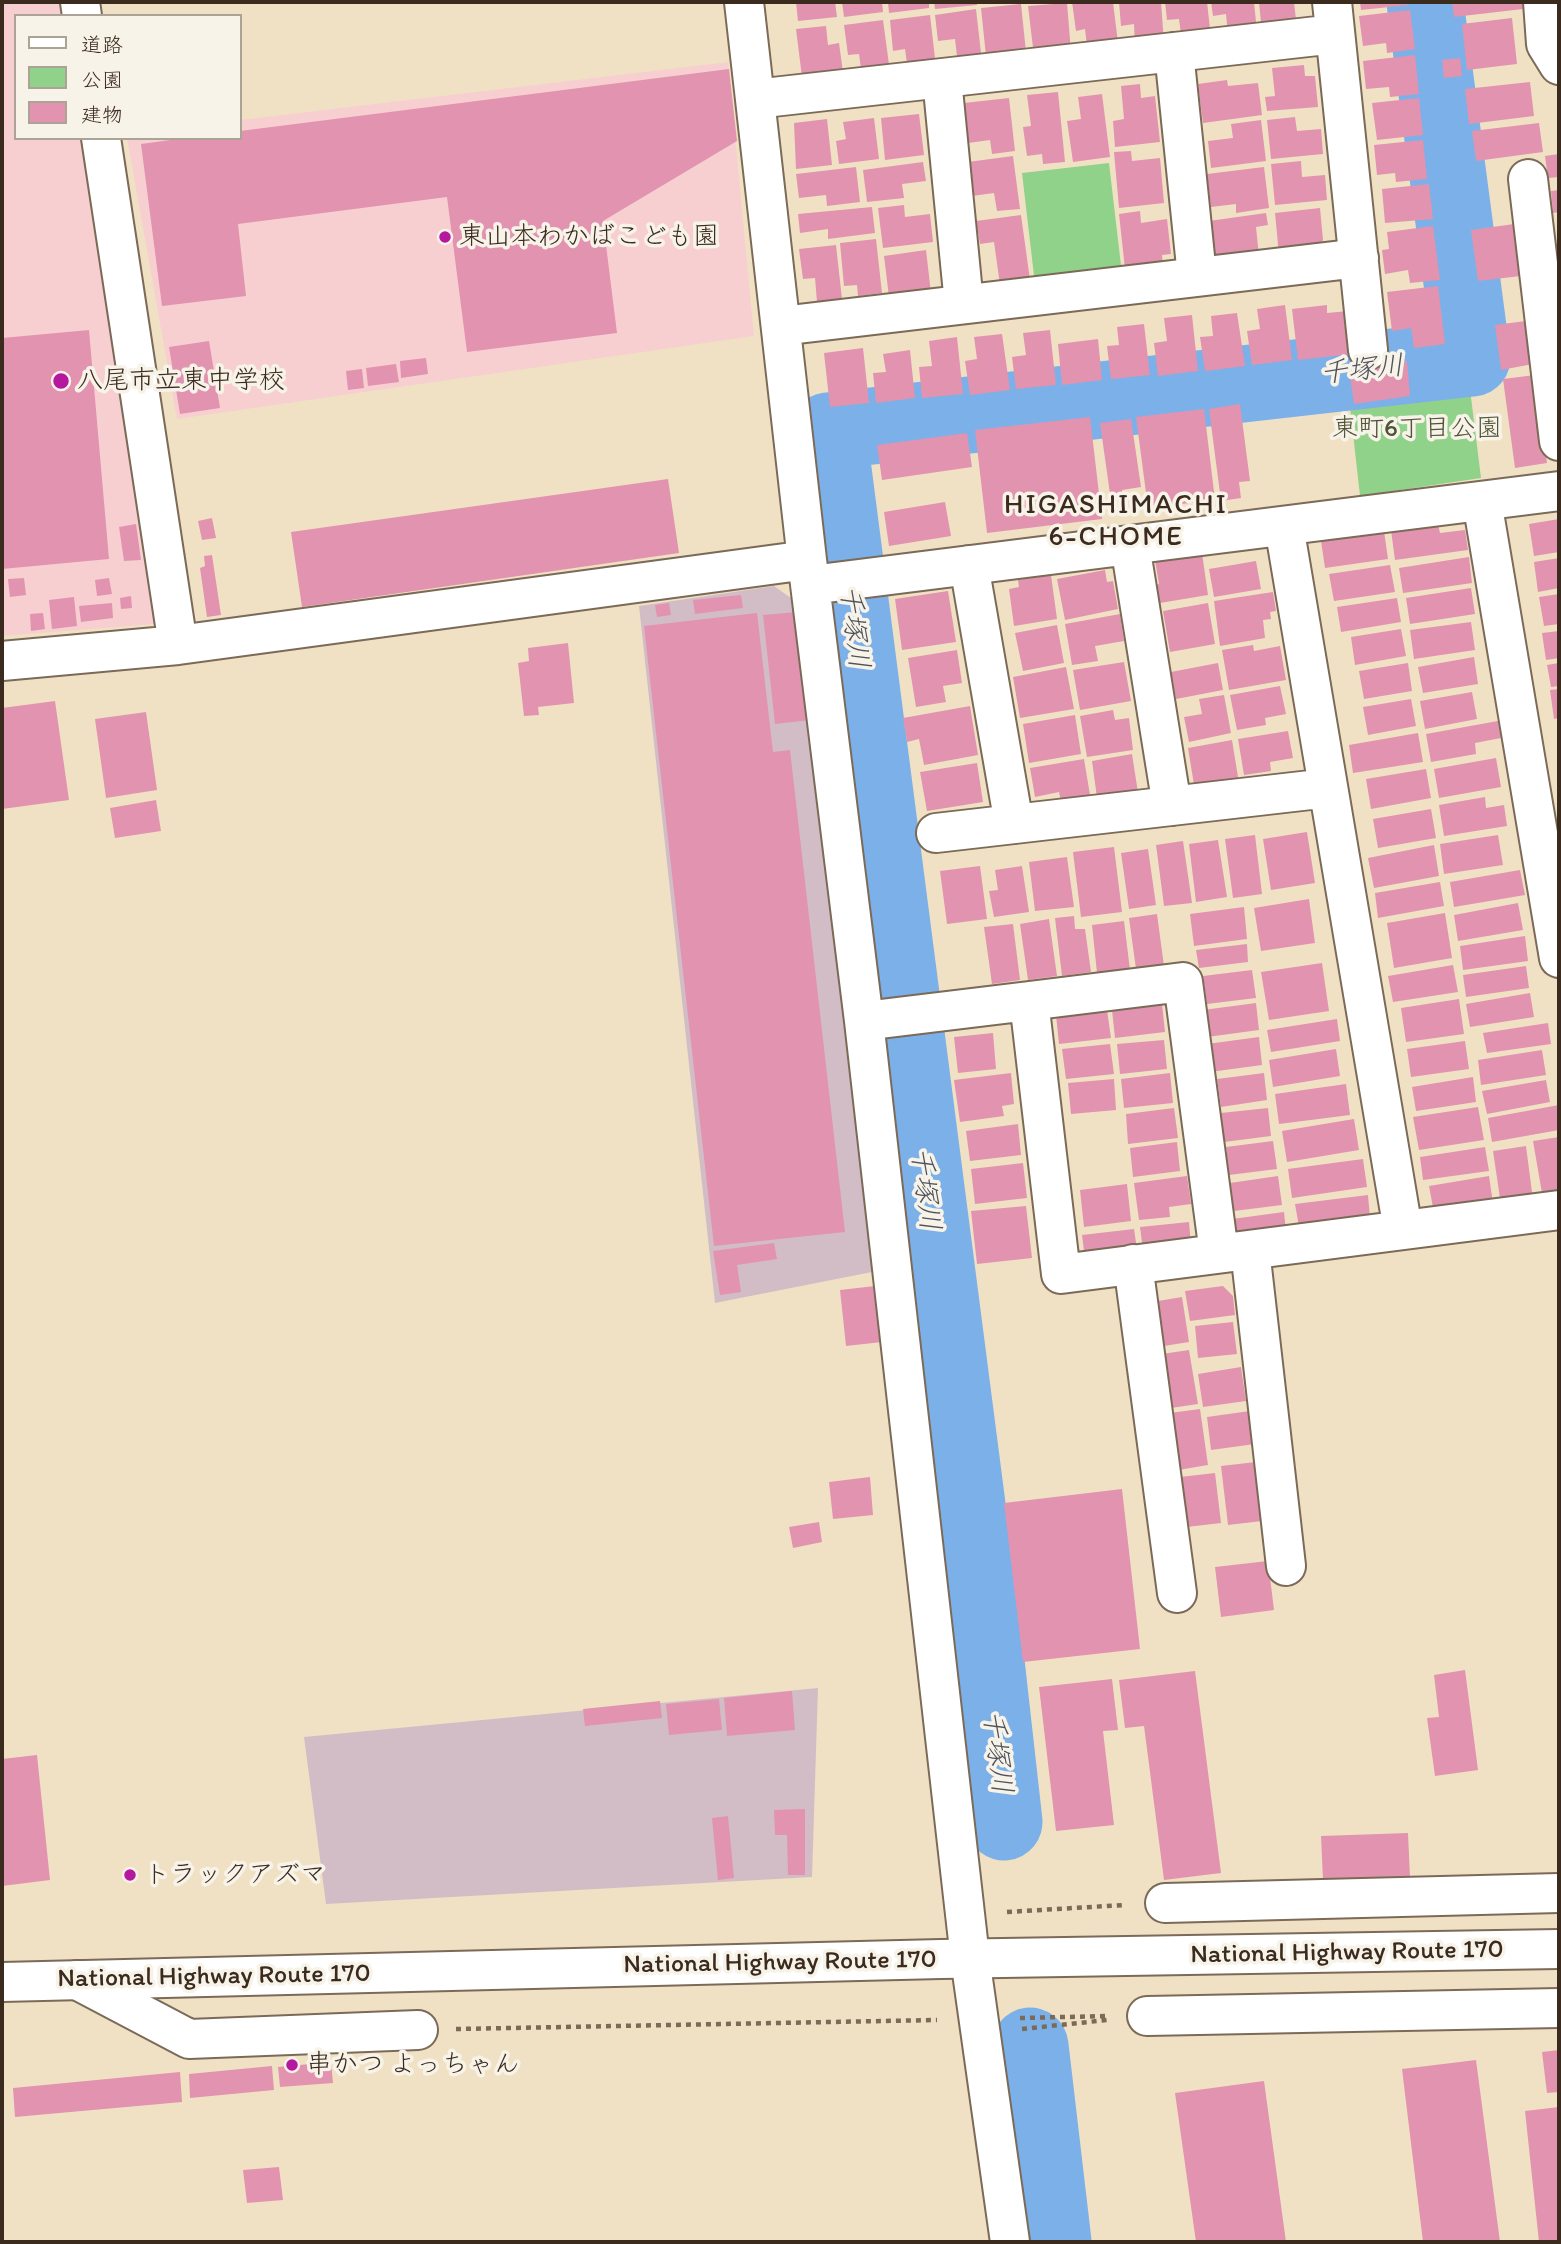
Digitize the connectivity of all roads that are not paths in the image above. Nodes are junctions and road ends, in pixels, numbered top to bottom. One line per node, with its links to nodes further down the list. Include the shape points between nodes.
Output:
1 (744, 2): 7 (main road)
2 (1543, 2): 5 (main road, via 1546,44)
3 (1334, 18): 4 (main road); 10 (main road)
4 (1174, 52): 6 (main road); 11 (main road)
5 (1559, 65)
6 (942, 79): 7 (main road); 12 (main road)
7 (755, 99): 13 (main road)
8 (101, 140): 22 (main road)
9 (1528, 178): 15 (main road)
10 (1359, 258): 11 (main road); 14 (main road)
11 (1197, 276): 12 (main road)
12 (964, 304): 13 (main road)
13 (781, 326): 21 (main road)
14 (1368, 350)
15 (1559, 441)
16 (1559, 491): 17 (main road)
17 (1482, 501): 18 (main road); 25 (main road)
18 (1284, 526): 19 (main road); 24 (main road)
19 (1130, 545): 20 (main road); 26 (main road)
20 (969, 565): 21 (main road); 27 (main road)
21 (828, 576): 22 (main road); 31 (main road)
22 (178, 645): 23 (main road)
23 (2, 662)
24 (1328, 788): 26 (main road); 33 (main road)
25 (1547, 805): 29 (main road)
26 (1172, 806): 27 (main road)
27 (1014, 824): 28 (main road)
28 (936, 833)
29 (1559, 958)
30 (1029, 1001): 31 (main road); 34 (main road, via 1183,982); 35 (main road, via 1061,1274)
31 (891, 1018): 41 (main road)
32 (1559, 1210): 33 (main road)
33 (1403, 1230): 34 (main road)
34 (1235, 1251): 35 (main road); 36 (main road)
35 (1133, 1264): 37 (main road)
36 (1286, 1566)
37 (1177, 1593)
38 (1559, 1893): 39 (main road)
39 (1165, 1903)
40 (1559, 1950): 41 (main road, National Highway Route 170)
41 (970, 1958): 42 (main road, National Highway Route 170); 47 (main road)
42 (77, 1980): 43 (main road, National Highway Route 170); 46 (main road, via 189,2039)
43 (2, 1982)
44 (1559, 2008): 45 (main road)
45 (1147, 2015)
46 (418, 2030)
47 (1010, 2242)

